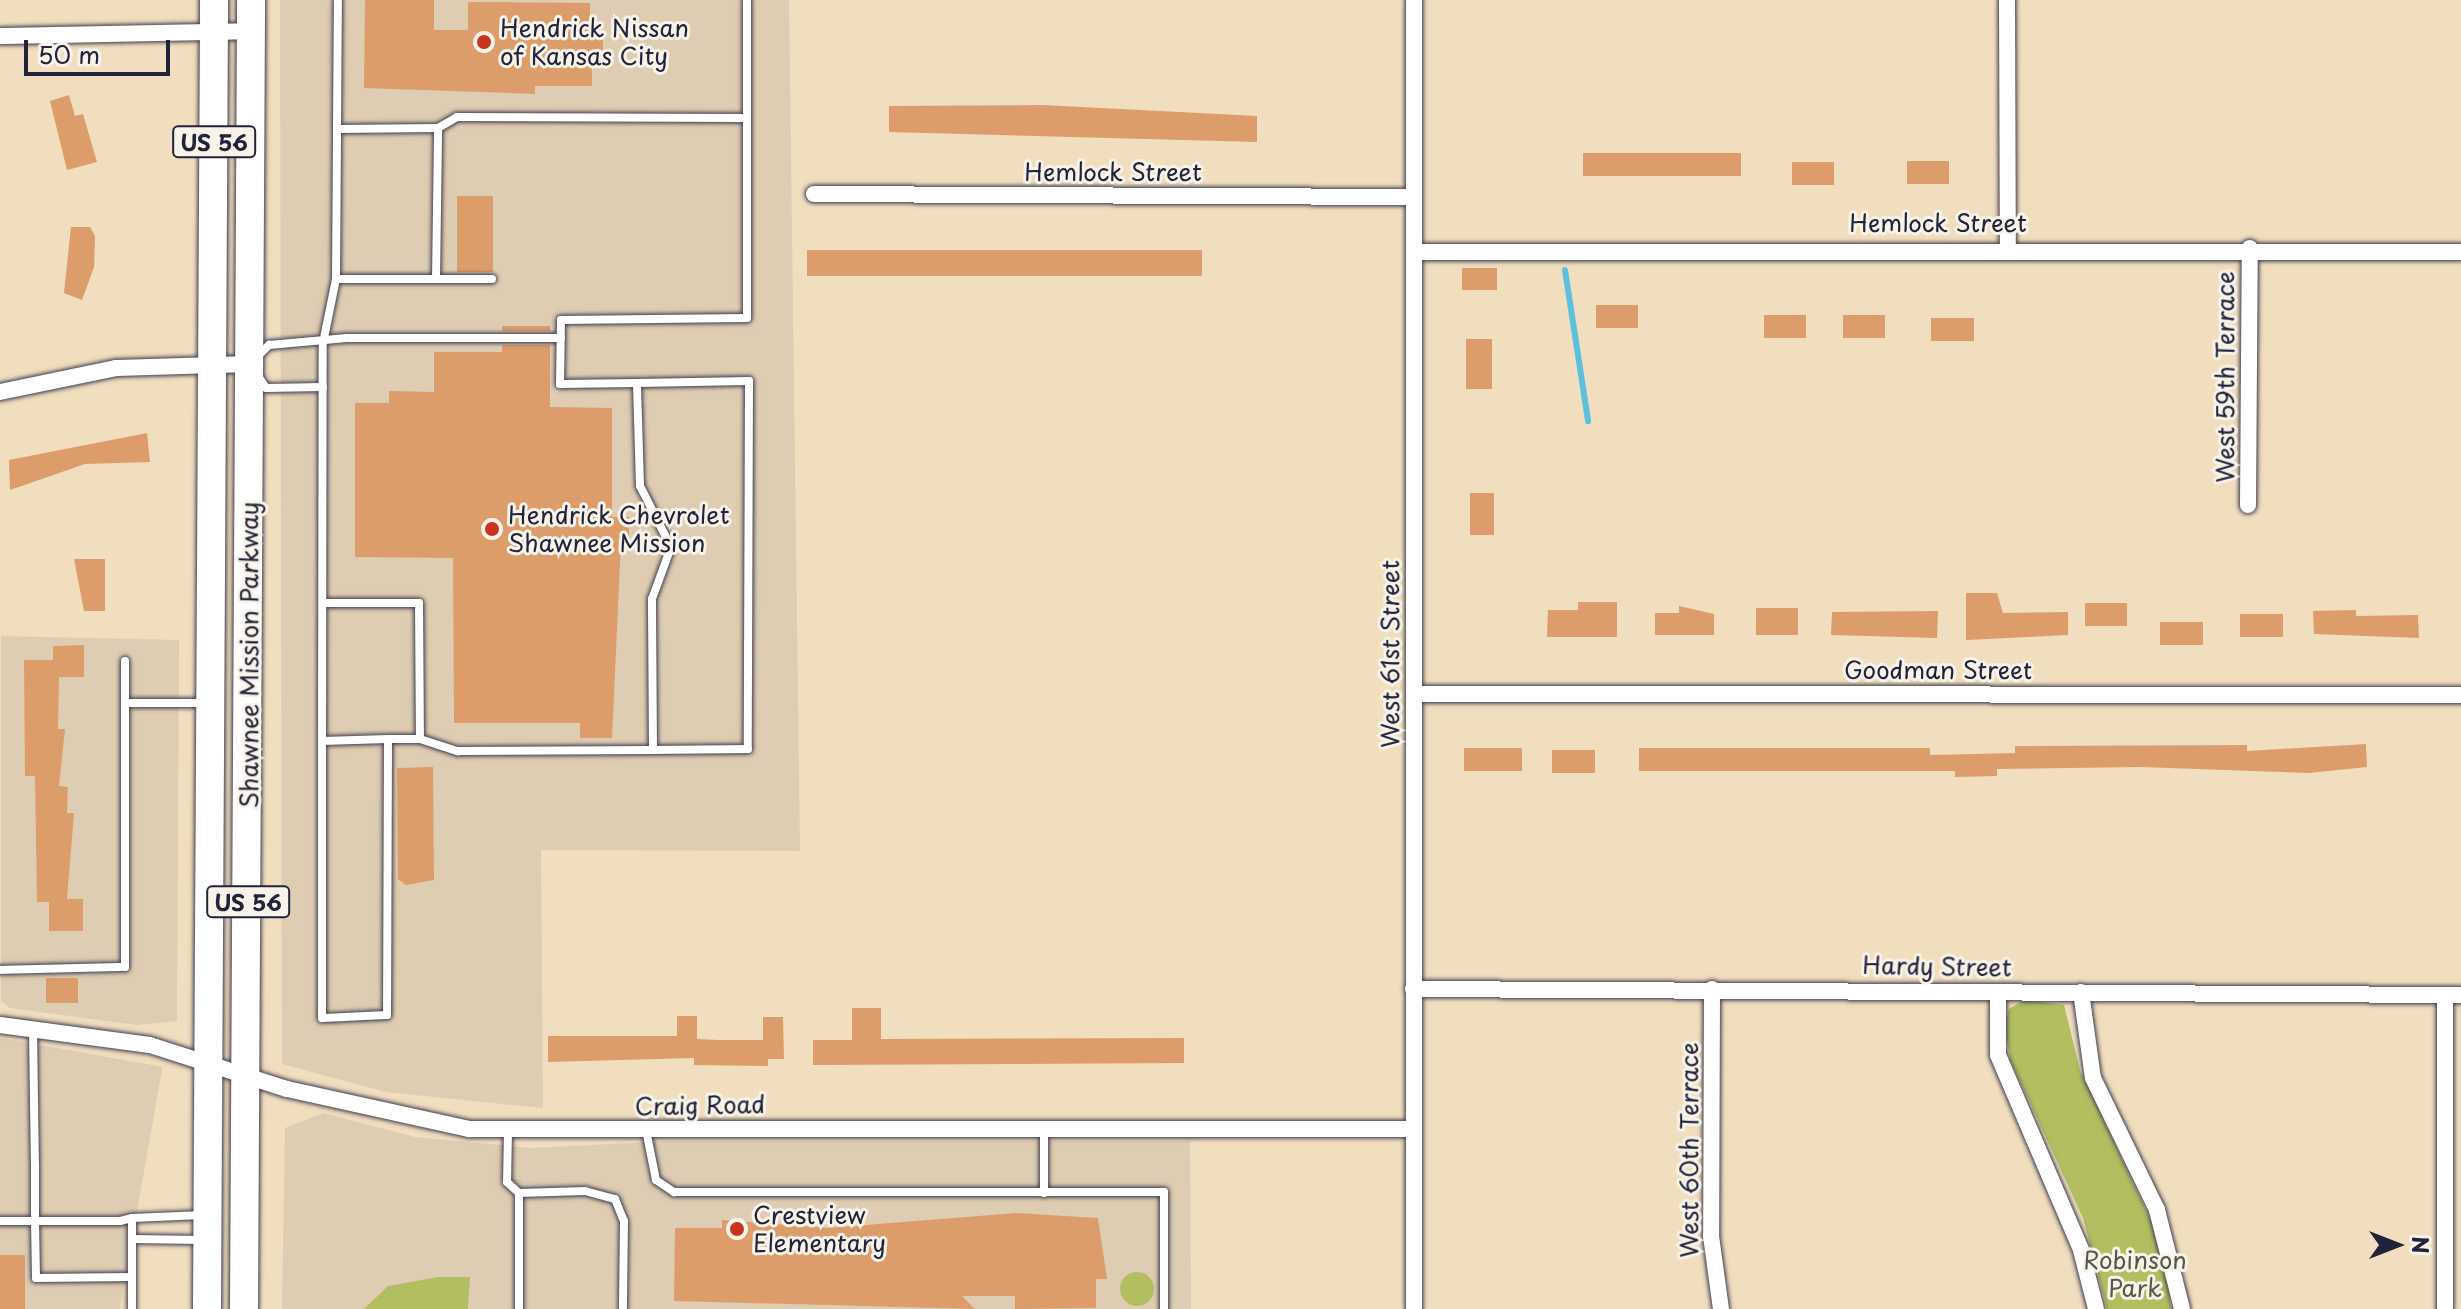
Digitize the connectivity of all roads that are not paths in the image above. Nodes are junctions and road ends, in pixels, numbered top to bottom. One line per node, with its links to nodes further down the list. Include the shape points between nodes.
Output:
1 (214, 0): 8 (highway, Shawnee Mission Parkway / US 56)
2 (251, 0): 7 (highway, Shawnee Mission Parkway / US 56)
3 (338, 0): 12 (lane)
4 (747, 0): 10 (lane)
5 (1414, 0): 14 (street, West 61st Street)
6 (2007, 0): 15 (street)
7 (251, 31): 8 (street); 25 (highway, Shawnee Mission Parkway / US 56)
8 (214, 32): 9 (street); 24 (highway, Shawnee Mission Parkway / US 56)
9 (0, 36)
10 (747, 118): 11 (lane, via 457,117); 22 (lane, via 747,318 561,320)
11 (438, 128): 12 (lane); 20 (lane)
12 (337, 129): 19 (lane)
13 (814, 194): 14 (street, Hemlock Street)
14 (1413, 197): 17 (street, West 61st Street)
15 (2008, 247): 16 (street, Hemlock Street); 17 (street, Hemlock Street)
16 (2250, 248): 18 (street, Hemlock Street); 29 (street, West 59th Terrace)
17 (1416, 252): 32 (street, West 61st Street)
18 (2461, 252)
19 (336, 279): 20 (lane); 23 (lane)
20 (436, 279): 21 (lane)
21 (492, 279)
22 (561, 338): 23 (lane); 26 (lane, via 560,384)
23 (323, 343): 25 (lane, via 269,345); 27 (lane)
24 (214, 363): 25 (street); 28 (street, via 116,368); 35 (highway, Shawnee Mission Parkway / US 56)
25 (250, 364): 27 (lane, via 266,388); 49 (highway, Shawnee Mission Parkway / US 56)
26 (637, 383): 39 (lane, via 640,486 671,547 652,599); 39 (lane, via 749,381 748,749)
27 (323, 387): 30 (lane)
28 (0, 392)
29 (2248, 505)
30 (323, 603): 37 (lane, via 419,603); 38 (lane)
31 (125, 661): 34 (lane)
32 (1414, 694): 33 (street, Goodman Street); 41 (street, West 61st Street)
33 (2461, 695)
34 (125, 703): 35 (lane); 40 (lane, via 125,967)
35 (212, 703): 48 (highway, Shawnee Mission Parkway / US 56)
36 (388, 739): 37 (lane); 38 (lane); 38 (lane, via 387,1015 322,1018)
37 (420, 739): 39 (lane, via 458,751)
38 (322, 741)
39 (653, 750)
40 (0, 970)
41 (1413, 989): 42 (street, Hardy Street); 51 (street, West 61st Street)
42 (1712, 989): 44 (street, Hardy Street); 69 (street, West 60th Terrace, via 1711,1236)
43 (2081, 992): 44 (street, Hardy Street); 45 (street, Hardy Street); 71 (street, via 2093,1078 2157,1210)
44 (1998, 994): 70 (street, via 1998,1055 2081,1250)
45 (2453, 995): 72 (street)
46 (0, 1025): 47 (street, Craig Road)
47 (33, 1027): 48 (street, Craig Road); 58 (lane)
48 (208, 1061): 49 (street, Craig Road); 59 (highway, Shawnee Mission Parkway / US 56)
49 (247, 1076): 53 (street, Craig Road, via 388,1113); 64 (highway, Shawnee Mission Parkway / US 56)
50 (1044, 1129): 51 (street, Craig Road); 52 (street, Craig Road); 55 (lane)
51 (1414, 1129): 68 (street, West 61st Street)
52 (646, 1130): 53 (street, Craig Road); 55 (lane, via 656,1180 674,1192)
53 (508, 1131): 54 (lane, via 507,1182)
54 (519, 1193): 65 (lane); 66 (lane, via 585,1191 615,1199 624,1221)
55 (1044, 1193): 67 (lane, via 1164,1192)
56 (132, 1218): 58 (lane); 59 (lane); 60 (lane)
57 (0, 1221): 58 (lane)
58 (35, 1221): 61 (lane, via 36,1278)
59 (208, 1227): 60 (lane); 63 (highway, Shawnee Mission Parkway / US 56)
60 (132, 1239): 61 (lane)
61 (132, 1277): 62 (lane)
62 (132, 1309)
63 (207, 1309)
64 (244, 1309)
65 (519, 1309)
66 (623, 1309)
67 (1164, 1309)
68 (1414, 1309)
69 (1721, 1309)
70 (2096, 1309)
71 (2182, 1309)
72 (2445, 1309)

